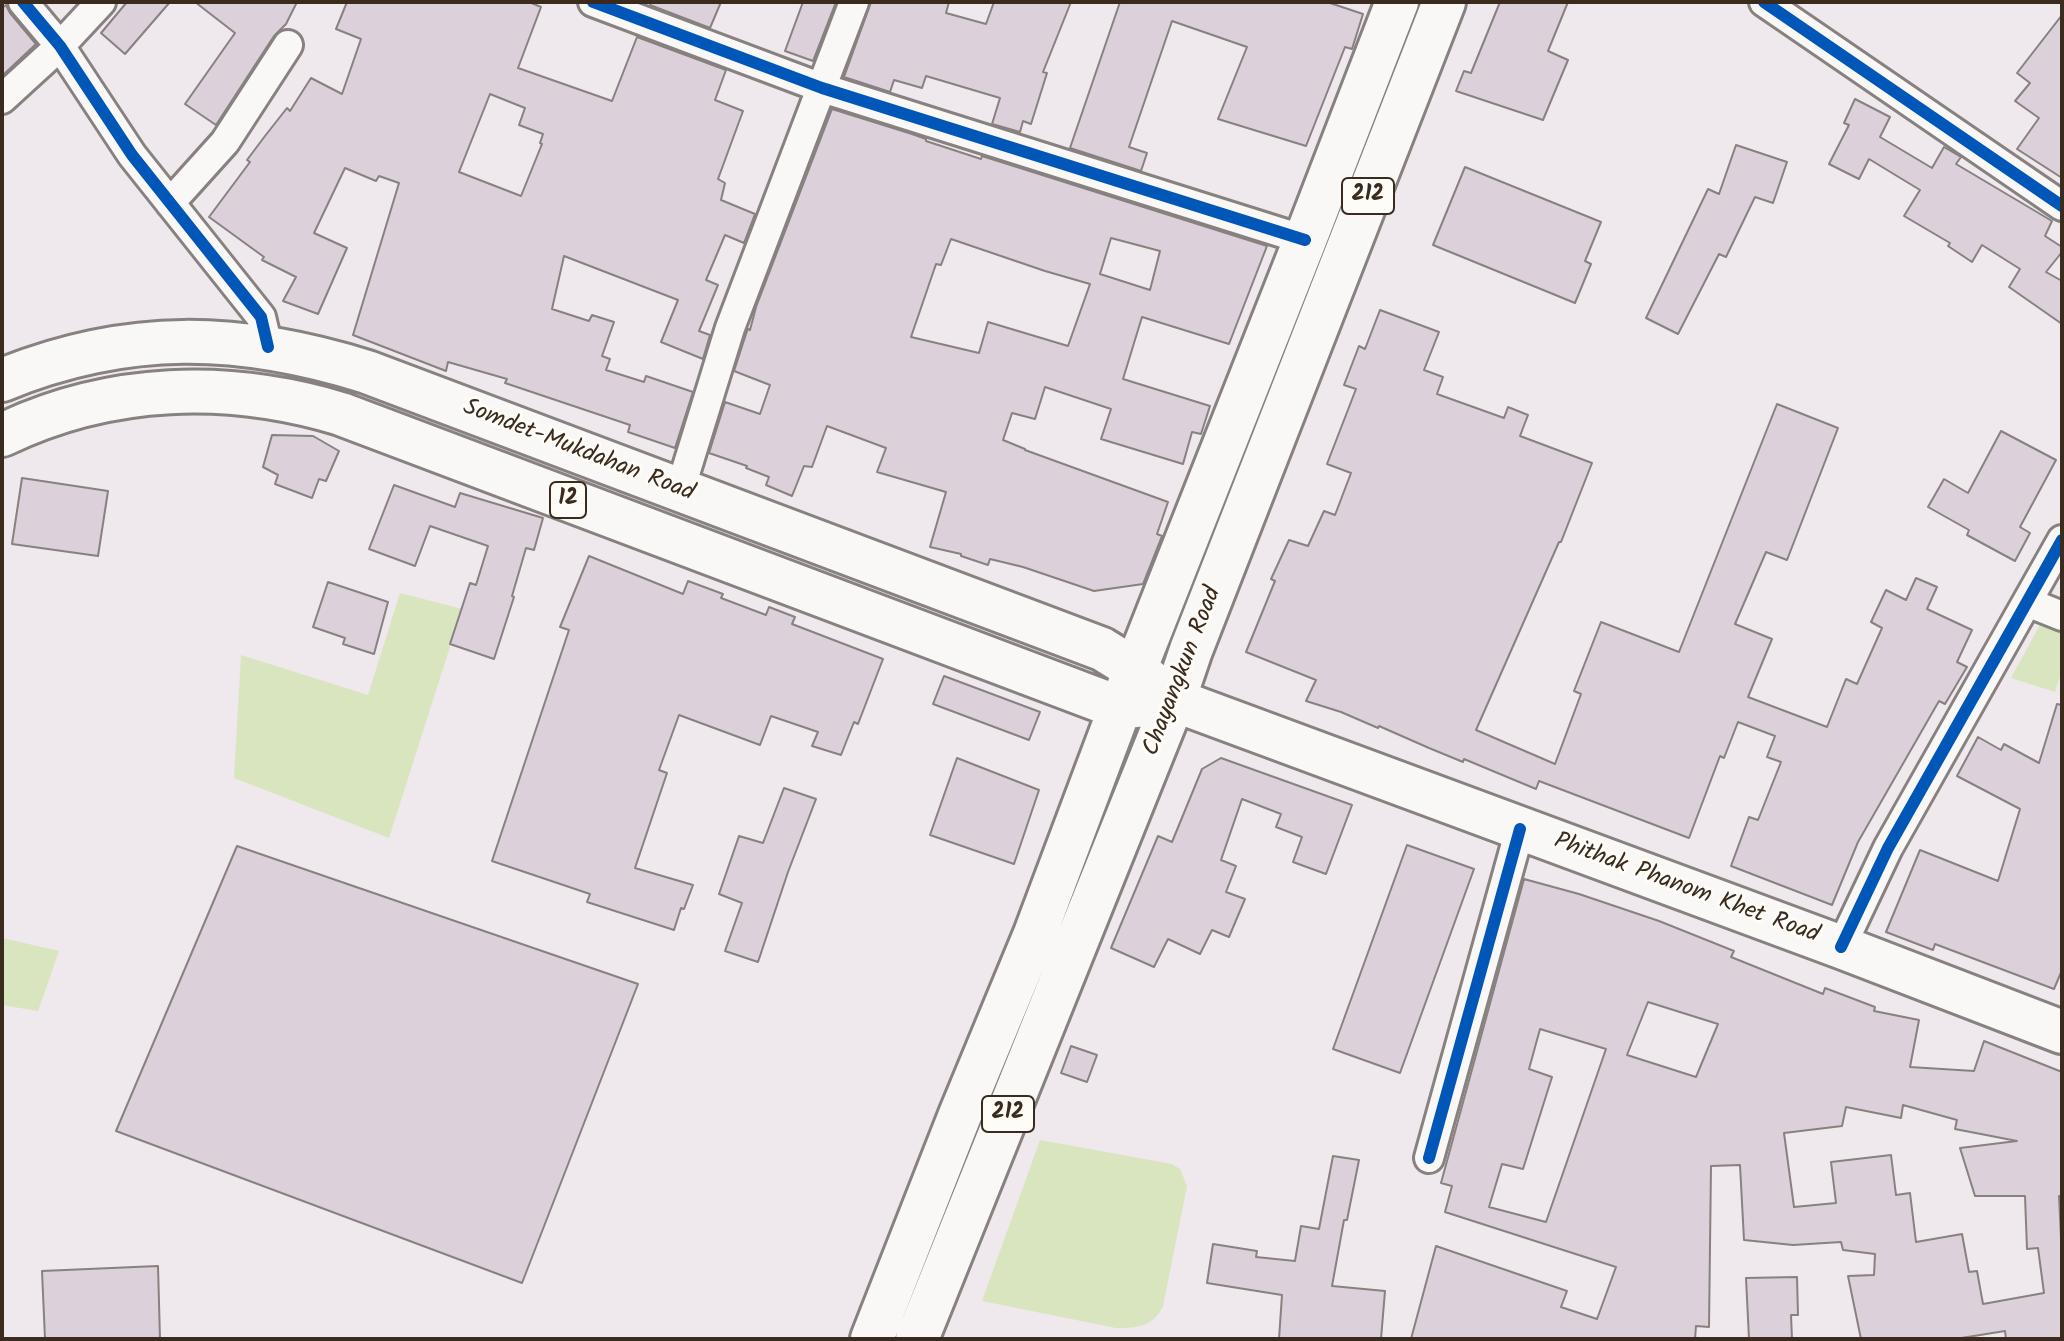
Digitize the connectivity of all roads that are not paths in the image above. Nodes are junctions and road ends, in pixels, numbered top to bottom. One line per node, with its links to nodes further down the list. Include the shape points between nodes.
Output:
1 (23, 2): 9 (street)
2 (101, 2): 9 (street)
3 (593, 2): 10 (street)
4 (854, 2): 10 (street)
5 (1397, 2): 14 (main road, Chayangkun Road / 212)
6 (1444, 2): 23 (main road, Chayangkun Road / 212)
7 (1764, 2): 13 (street)
8 (288, 45): 12 (street, via 225,142)
9 (60, 46): 11 (street); 12 (street)
10 (822, 88): 14 (street); 18 (street, via 730,328)
11 (2, 99)
12 (170, 203): 15 (street, via 261,317)
13 (2062, 206)
14 (1305, 240): 22 (main road, Chayangkun Road / 212)
15 (268, 347): 16 (main road, Somdet-Mukdahan Road / 12, via 142,343 66,357); 18 (main road, Somdet-Mukdahan Road / 12, via 367,372)
16 (2, 380)
17 (2, 435): 24 (main road, Somdet-Mukdahan Road / 12, via 89,403 135,395 220,391 304,403)
18 (680, 490): 22 (main road, Somdet-Mukdahan Road / 12, via 1102,649)
19 (2062, 540): 20 (street)
20 (2027, 602): 21 (street); 26 (street, via 1888,848)
21 (2062, 616)
22 (1136, 670): 23 (main road, Somdet-Mukdahan Road); 24 (main road, Chayangkun Road / 212)
23 (1174, 700): 24 (main road); 25 (main road, Phithak Phanom Khet Road); 30 (main road, Chayangkun Road / 212)
24 (1120, 708): 29 (main road, Chayangkun Road / 212)
25 (1520, 829): 26 (main road, Phithak Phanom Khet Road); 28 (street)
26 (1841, 947): 27 (main road, Phithak Phanom Khet Road)
27 (2062, 1032)
28 (1429, 1158)
29 (872, 1339)
30 (917, 1339)

